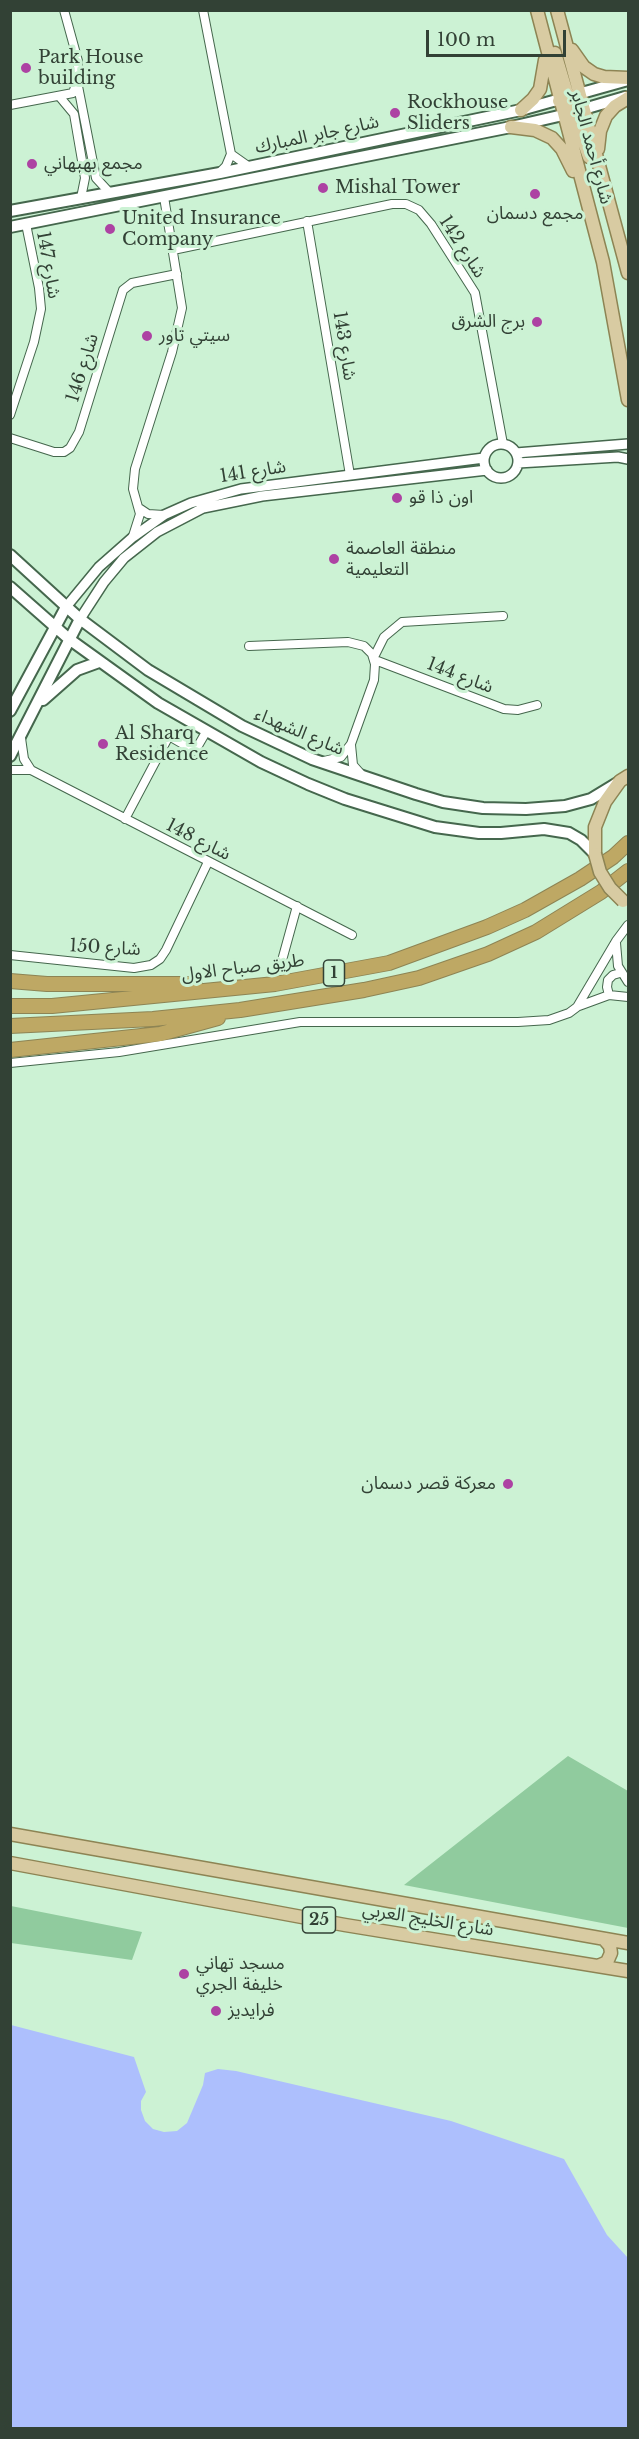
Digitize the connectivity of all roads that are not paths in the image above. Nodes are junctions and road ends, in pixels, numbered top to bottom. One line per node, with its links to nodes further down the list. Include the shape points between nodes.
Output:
1 (64, 10): 8 (street, via 78,61)
2 (203, 10): 16 (street)
3 (557, 10): 5 (main road, شارع أحمد الجابر)
4 (538, 16): 6 (main road, شارع أحمد الجابر); 11 (main road, via 554,47)
5 (565, 37): 7 (main road, via 591,73); 11 (main road, شارع أحمد الجابر)
6 (545, 44): 11 (main road, شارع أحمد الجابر); 13 (main road, via 542,84)
7 (628, 79): 11 (main road, شارع جابر المبارك)
8 (77, 81): 9 (street, via 73,93); 20 (street, via 96,178)
9 (59, 96): 12 (street); 23 (street, via 74,114 86,178)
10 (628, 97): 14 (main road, شارع جابر المبارك); 17 (main road, via 604,119)
11 (569, 98): 13 (main road, شارع جابر المبارك); 14 (main road, شارع أحمد الجابر); 14 (main road)
12 (10, 105)
13 (521, 110): 18 (main road, شارع جابر المبارك)
14 (574, 112): 15 (main road, شارع جابر المبارك); 17 (main road, شارع أحمد الجابر); 21 (main road, شارع أحمد الجابر); 24 (main road, via 598,182)
15 (511, 127): 21 (main road, via 540,131 555,140); 22 (main road, شارع جابر المبارك)
16 (231, 154): 18 (street); 19 (street)
17 (598, 162): 24 (main road, شارع أحمد الجابر)
18 (248, 166): 19 (main road, شارع جابر المبارك)
19 (220, 173): 20 (main road, شارع جابر المبارك)
20 (109, 192): 23 (main road, شارع جابر المبارك)
21 (585, 195): 32 (main road, شارع أحمد الجابر, via 606,273)
22 (164, 197): 27 (main road, شارع جابر المبارك); 29 (street)
23 (81, 198): 25 (main road, شارع جابر المبارك)
24 (608, 198): 30 (main road, شارع أحمد الجابر)
25 (10, 211)
26 (308, 221): 29 (street, شارع 142); 35 (street, شارع 142, via 392,204 406,204 419,210 475,293); 41 (street, شارع 143)
27 (26, 224): 28 (main road, شارع جابر المبارك); 33 (street, شارع 147, via 41,309)
28 (10, 226)
29 (172, 250): 31 (street)
30 (628, 273)
31 (177, 274): 34 (street, شارع 146, via 132,283 123,290 79,432 70,448 54,452); 42 (street, via 182,308 179,325 133,476)
32 (628, 400)
33 (10, 415)
34 (10, 438)
35 (503, 444): 37 (street, via 491,447); 38 (street)
36 (628, 444): 38 (street)
37 (484, 458): 40 (street); 41 (street, شارع 141)
38 (517, 458): 39 (street); 40 (street, via 513,473 502,478)
39 (628, 459)
40 (487, 470): 49 (street, شارع 141, via 262,496 203,508 157,532 124,558)
41 (350, 475): 43 (street, شارع 141, via 224,492)
42 (139, 508): 43 (street, via 148,514); 44 (street)
43 (164, 514): 44 (street, شارع 141)
44 (133, 537): 47 (street, شارع 141, via 99,567)
45 (10, 555): 47 (main road, شارع الشهداء)
46 (10, 587): 50 (main road)
47 (66, 607): 49 (main road, شارع الشهداء); 50 (main road)
48 (503, 616): 53 (street, via 402,622 384,637)
49 (80, 619): 51 (main road); 62 (main road, شارع الشهداء, via 172,685 242,726)
50 (56, 627): 51 (main road); 57 (main road)
51 (69, 639): 54 (main road); 56 (main road)
52 (249, 646): 53 (street, شارع 144, via 348,642 364,646)
53 (374, 658): 55 (street, شارع 144, via 504,709); 60 (street, via 374,680)
54 (99, 662): 56 (main road, via 77,670); 58 (main road)
55 (537, 705)
56 (36, 706): 59 (main road)
57 (10, 711)
58 (206, 732): 67 (street, via 195,751 169,736); 69 (main road, via 308,784 395,816 458,831 557,830 581,840)
59 (21, 738): 61 (main road); 64 (street, via 24,759)
60 (351, 744): 62 (street, via 337,759); 65 (street, via 353,765)
61 (10, 756)
62 (312, 759): 65 (main road, شارع الشهداء)
63 (10, 770): 64 (street, شارع 148)
64 (31, 770): 67 (street, شارع 148)
65 (362, 775): 66 (main road, شارع الشهداء, via 443,802 512,809 565,806 591,799)
66 (624, 779): 69 (main road, via 605,802 595,827)
67 (125, 819): 70 (street, شارع 148)
68 (628, 843): 82 (highway, طريق صباح الاول / 1, via 580,879 487,927 389,963)
69 (595, 854): 72 (main road, bridge, via 610,888)
70 (208, 862): 73 (street, شارع 148); 77 (street, شارع 150, via 166,950 151,965 134,968)
71 (628, 871): 87 (highway, 1, via 536,932 456,967 364,990)
72 (626, 903)
73 (297, 906): 75 (street, شارع 148); 78 (street)
74 (628, 925): 76 (street)
75 (352, 935)
76 (616, 941): 79 (street); 86 (street)
77 (10, 955)
78 (281, 964)
79 (620, 972): 81 (street); 83 (street, via 608,980)
80 (10, 981): 82 (highway)
81 (628, 982)
82 (276, 984): 85 (highway, طريق صباح الاول / 1, via 52,1006)
83 (609, 995): 84 (street); 86 (street)
84 (628, 997)
85 (10, 1006)
86 (577, 1007): 90 (street, via 549,1020 518,1022 300,1022 118,1052)
87 (240, 1010): 88 (highway, 1); 89 (highway, via 160,1034)
88 (10, 1026)
89 (10, 1050)
90 (10, 1063)
91 (10, 1834): 93 (main road, شارع الخليج العربي / 25)
92 (10, 1863): 95 (main road, شارع الخليج العربي / 25, via 345,1925)
93 (603, 1939): 94 (main road, شارع الخليج العربي / 25); 95 (main road, via 612,1953 607,1962)
94 (628, 1942)
95 (598, 1966): 96 (main road, شارع الخليج العربي / 25)
96 (628, 1971)

